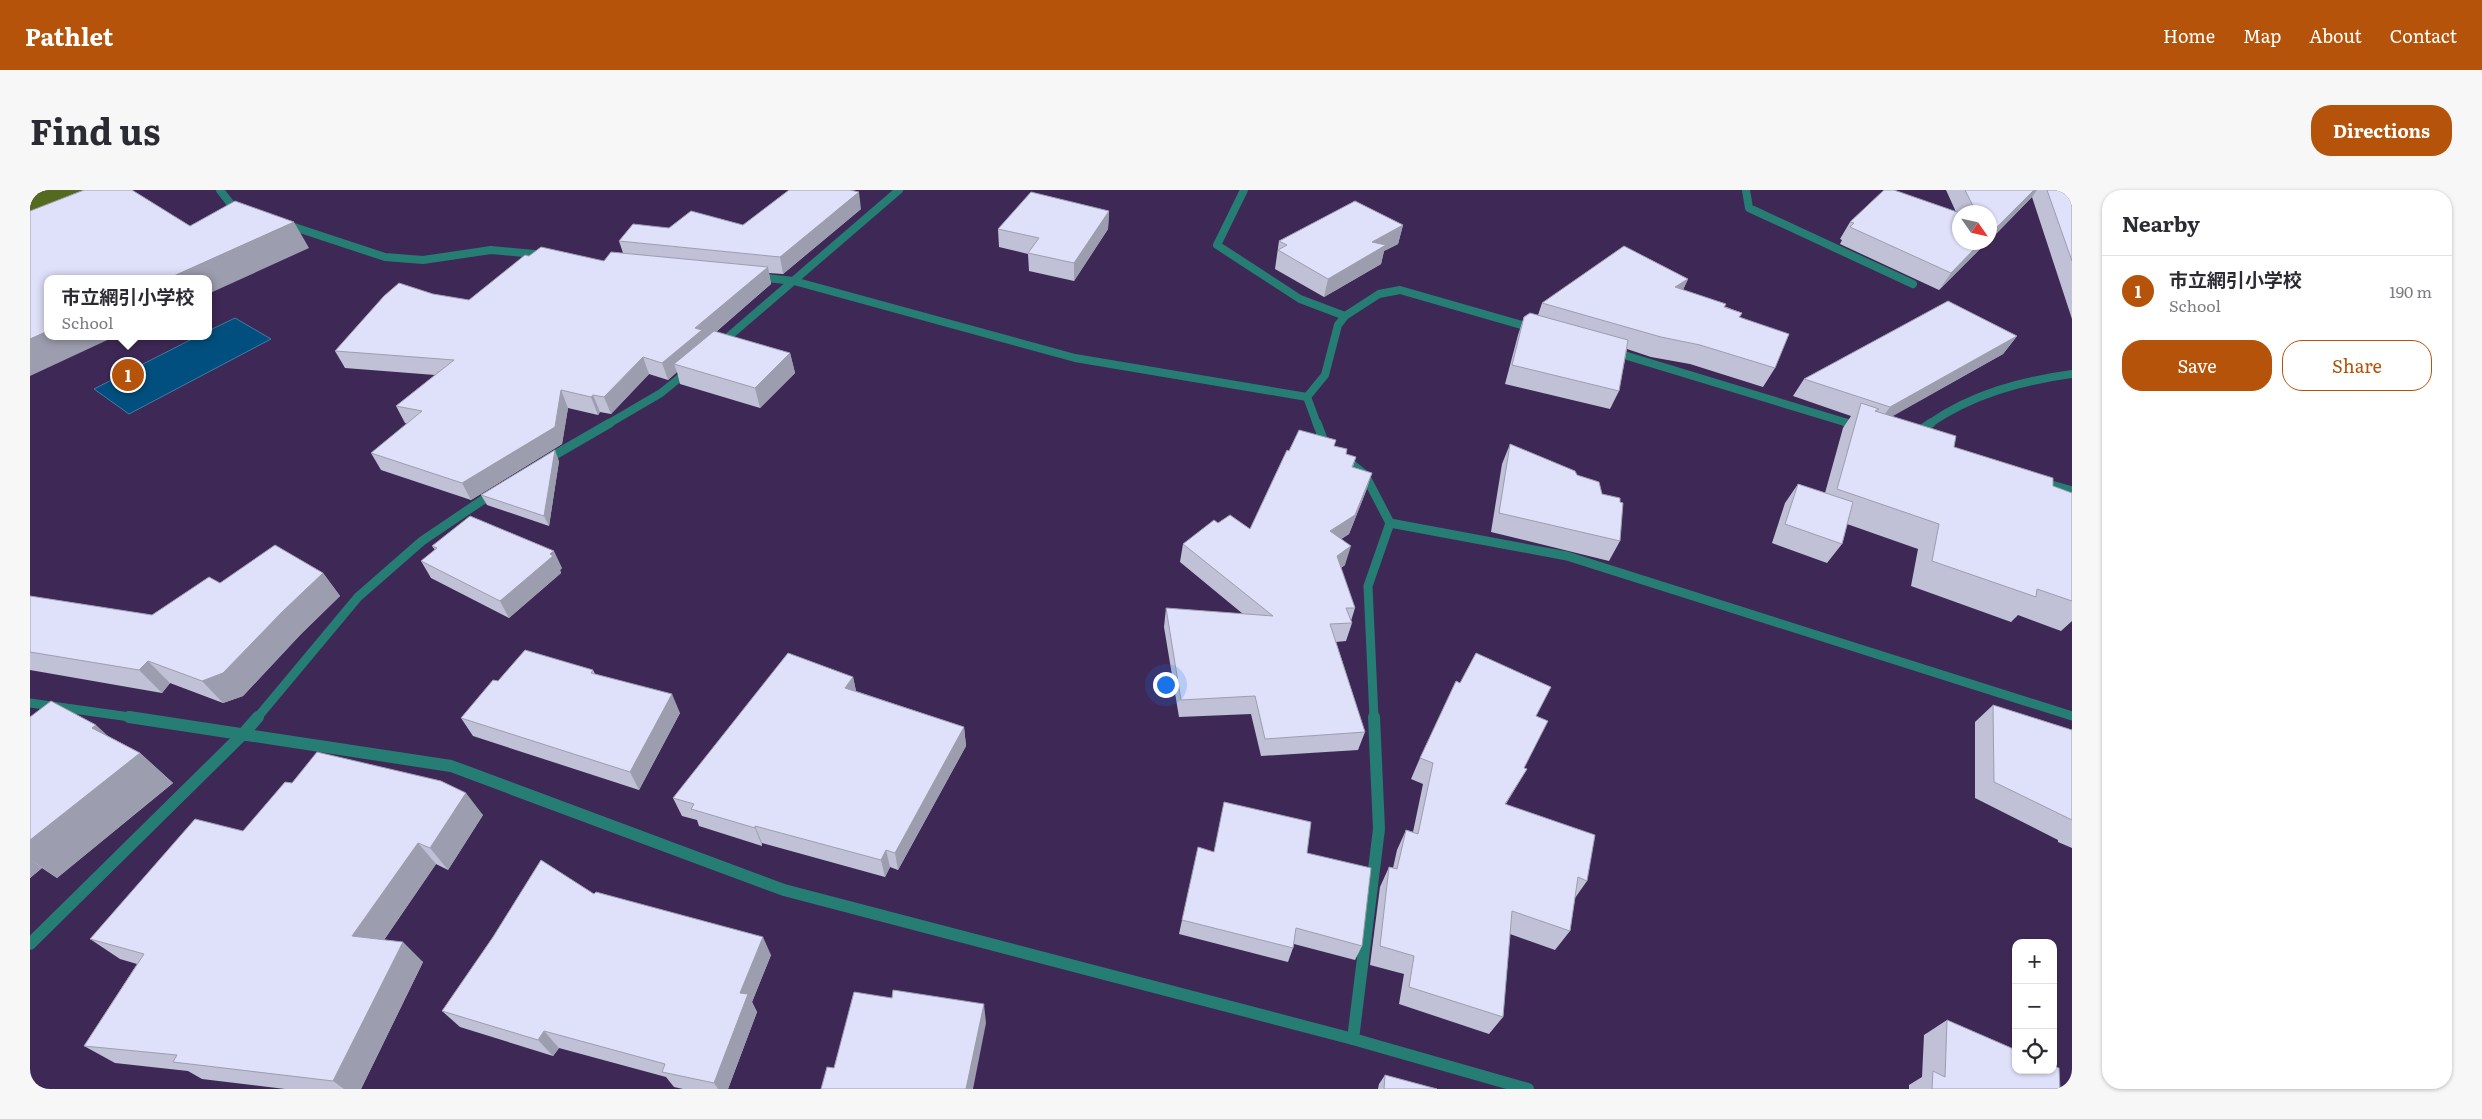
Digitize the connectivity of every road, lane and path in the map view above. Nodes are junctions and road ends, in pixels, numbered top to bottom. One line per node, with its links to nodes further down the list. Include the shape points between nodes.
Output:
1 (220, 190): 5 (street, via 234,207)
2 (899, 190): 9 (street)
3 (1244, 190): 11 (street, via 1217,245 1300,299)
4 (1746, 190): 10 (street, via 1749,208)
5 (252, 214)
6 (281, 223): 7 (street, via 385,257 423,260 491,250)
7 (550, 256)
8 (746, 276): 9 (street)
9 (794, 281): 14 (street); 17 (street, via 1075,358)
10 (1913, 284)
11 (1345, 316): 12 (street, via 1379,294 1400,290); 17 (street, via 1338,325 1326,375)
12 (1544, 331)
13 (1601, 348): 18 (street)
14 (713, 350)
15 (698, 362): 20 (street, via 661,393)
16 (2072, 374): 19 (street, via 2028,380 1953,407)
17 (1307, 397): 24 (street, via 1325,444 1365,475)
18 (1868, 429)
19 (1906, 440)
20 (534, 468)
21 (2035, 480): 23 (street)
22 (500, 488): 27 (street, via 422,541 358,597)
23 (2072, 491)
24 (1390, 523): 26 (street, via 1566,556); 29 (street, via 1368,586 1379,829)
25 (30, 703): 27 (street)
26 (2072, 716)
27 (244, 733): 28 (street); 29 (street, via 451,766 784,890)
28 (30, 944)
29 (1353, 1039): 30 (street)
30 (1528, 1089)

